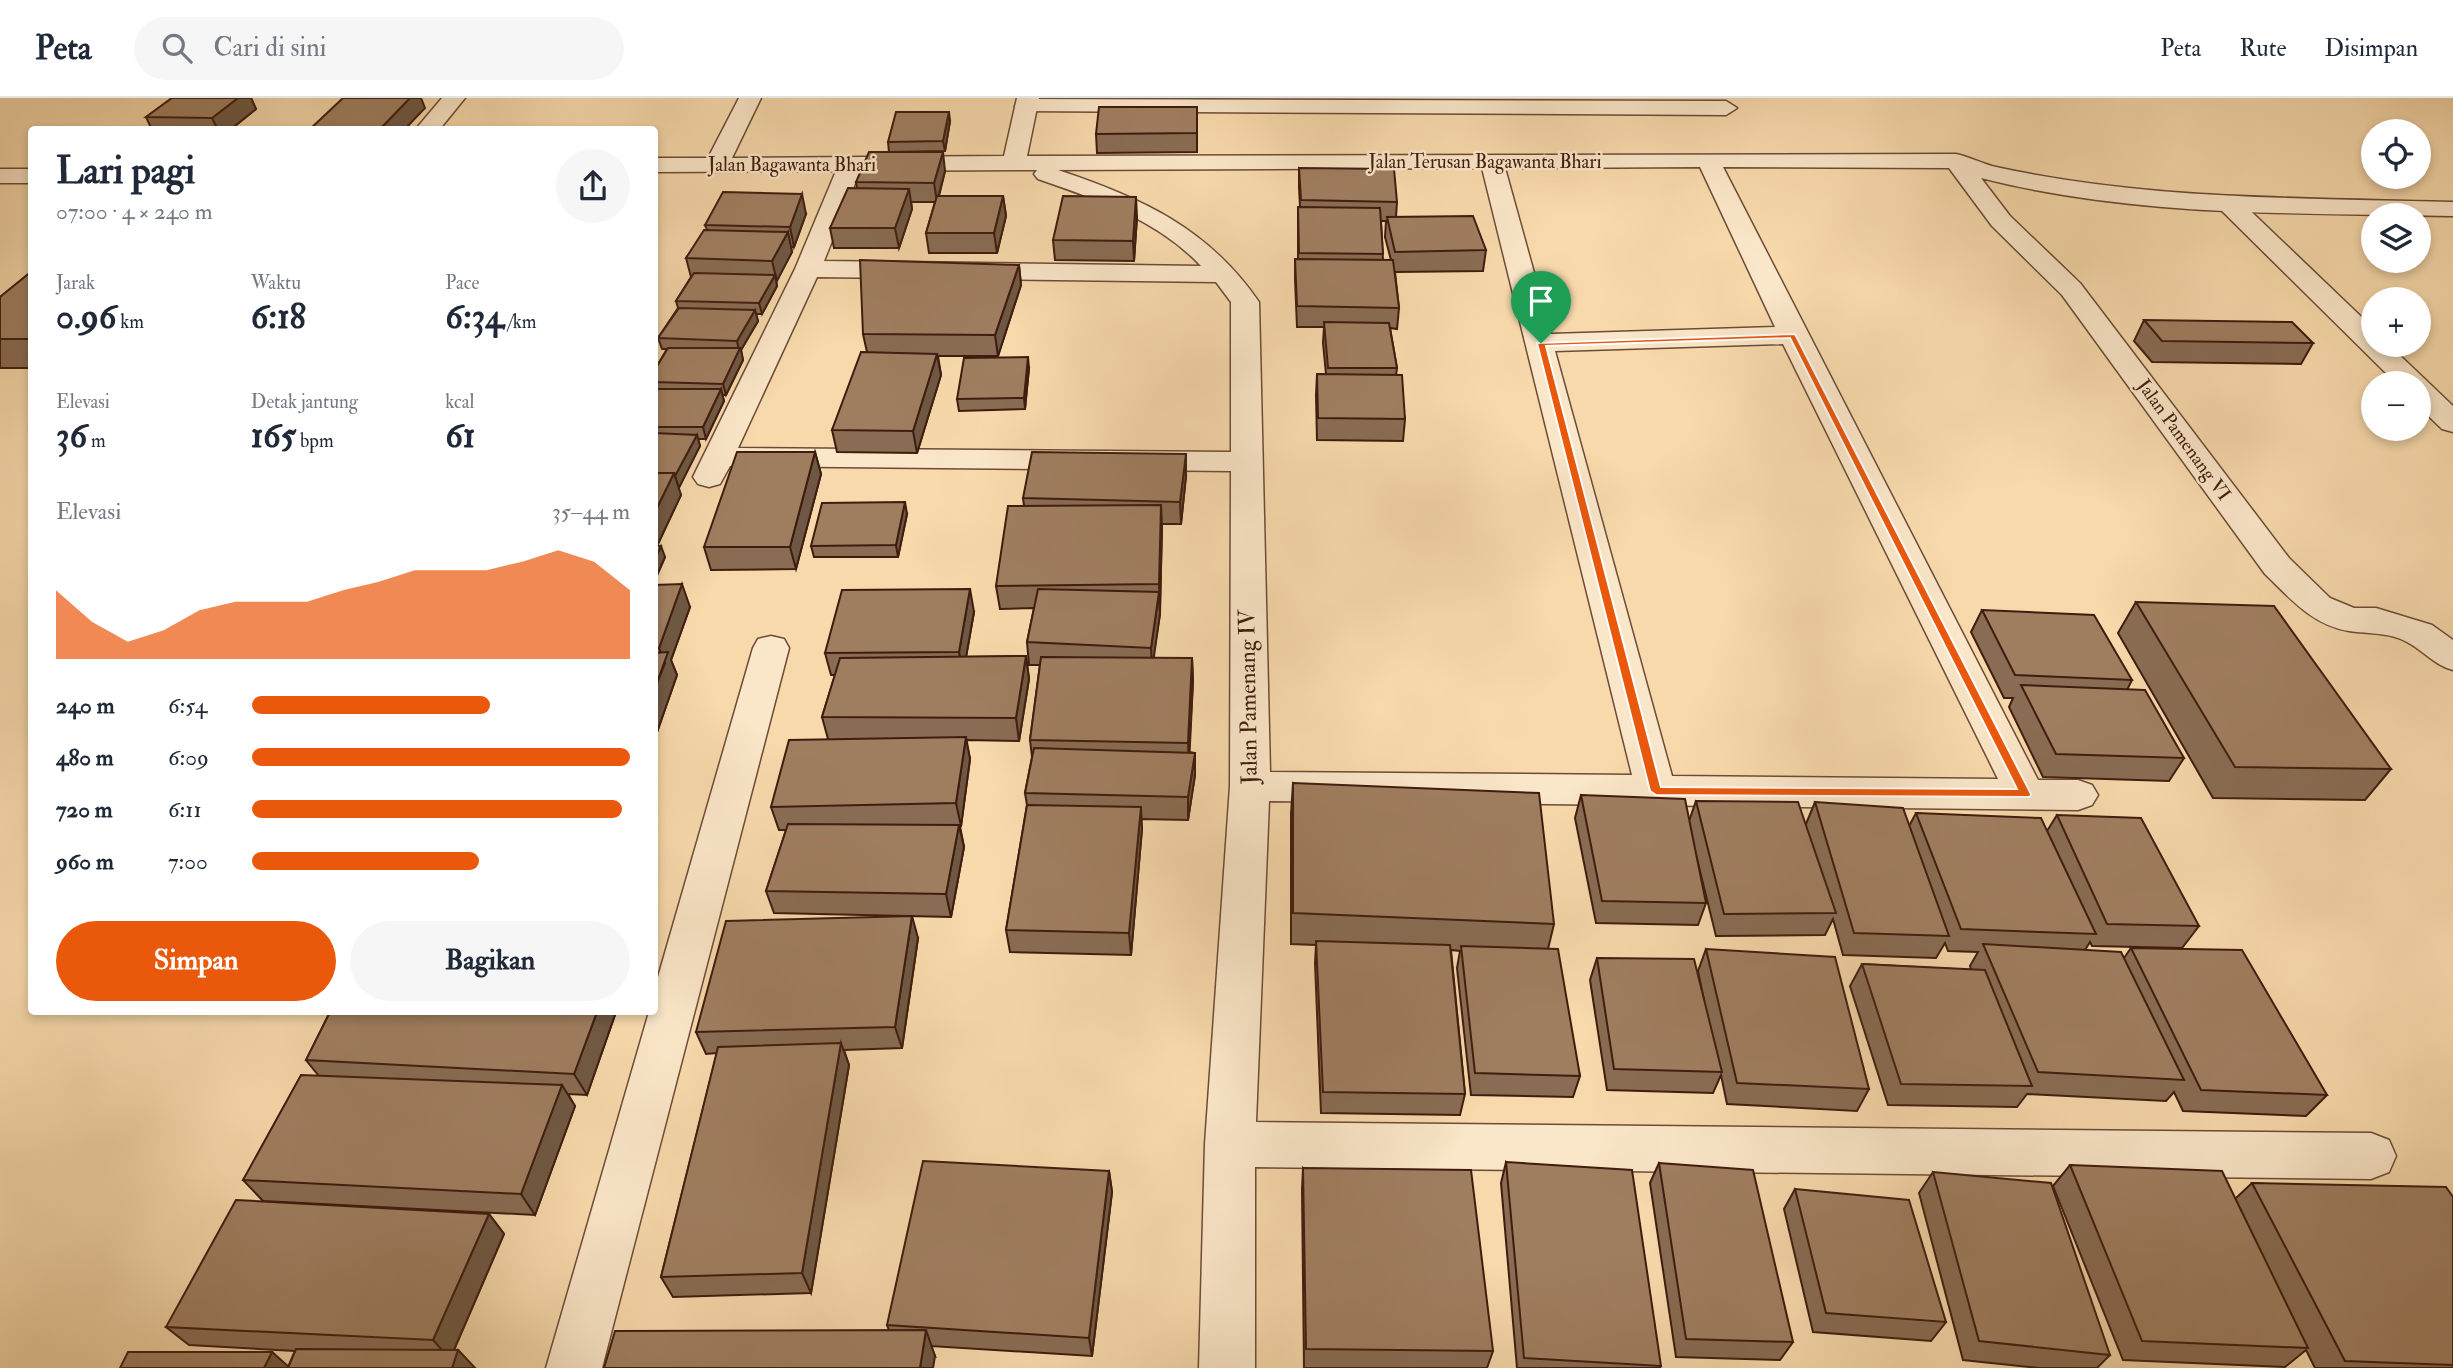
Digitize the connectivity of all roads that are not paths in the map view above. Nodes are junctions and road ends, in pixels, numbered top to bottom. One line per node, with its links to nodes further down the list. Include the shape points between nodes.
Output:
1 (454, 98): 5 (street)
2 (750, 98): 10 (street)
3 (1027, 102): 4 (street); 11 (street)
4 (1726, 107)
5 (430, 126)
6 (1709, 160): 7 (street, Jalan Terusan Bagawanta Bhari); 8 (street, Jalan Terusan Bagawanta Bhari); 20 (street)
7 (1956, 161): 15 (street, via 1988,173 2082,190); 28 (street, Jalan Pamenang VI, via 2001,221 2071,289 2277,566 2318,606 2349,619 2376,620 2419,634)
8 (1492, 162): 11 (street, Jalan Terusan Bagawanta Bhari); 21 (street)
9 (658, 164): 10 (street, Jalan Bagawanta Bhari)
10 (717, 164): 12 (street, Jalan Bagawanta Bhari)
11 (1014, 164): 12 (street, Jalan Bagawanta Bhari); 18 (street, Jalan Pamenang IV, via 1121,199 1192,242)
12 (850, 166): 17 (street)
13 (0, 176): 14 (street)
14 (28, 176)
15 (2229, 204): 16 (street); 19 (street)
16 (2453, 209)
17 (808, 270): 18 (street); 26 (street, via 713,468)
18 (1226, 274): 26 (street, Jalan Pamenang IV, via 1245,302)
19 (2361, 333)
20 (1793, 335): 21 (street); 31 (street)
21 (1541, 343): 30 (street)
22 (2386, 357): 23 (street)
23 (2400, 371)
24 (2431, 402): 25 (street)
25 (2453, 423)
26 (1245, 462): 29 (street, Jalan Pamenang IV)
27 (771, 648): 35 (street)
28 (2453, 657)
29 (1250, 786): 30 (street); 33 (street, Jalan Pamenang IV)
30 (1656, 791): 31 (street)
31 (2025, 794): 32 (street)
32 (2078, 795)
33 (1230, 1144): 34 (street); 36 (street, Jalan Pamenang IV)
34 (2371, 1156)
35 (574, 1368)
36 (1227, 1368)

